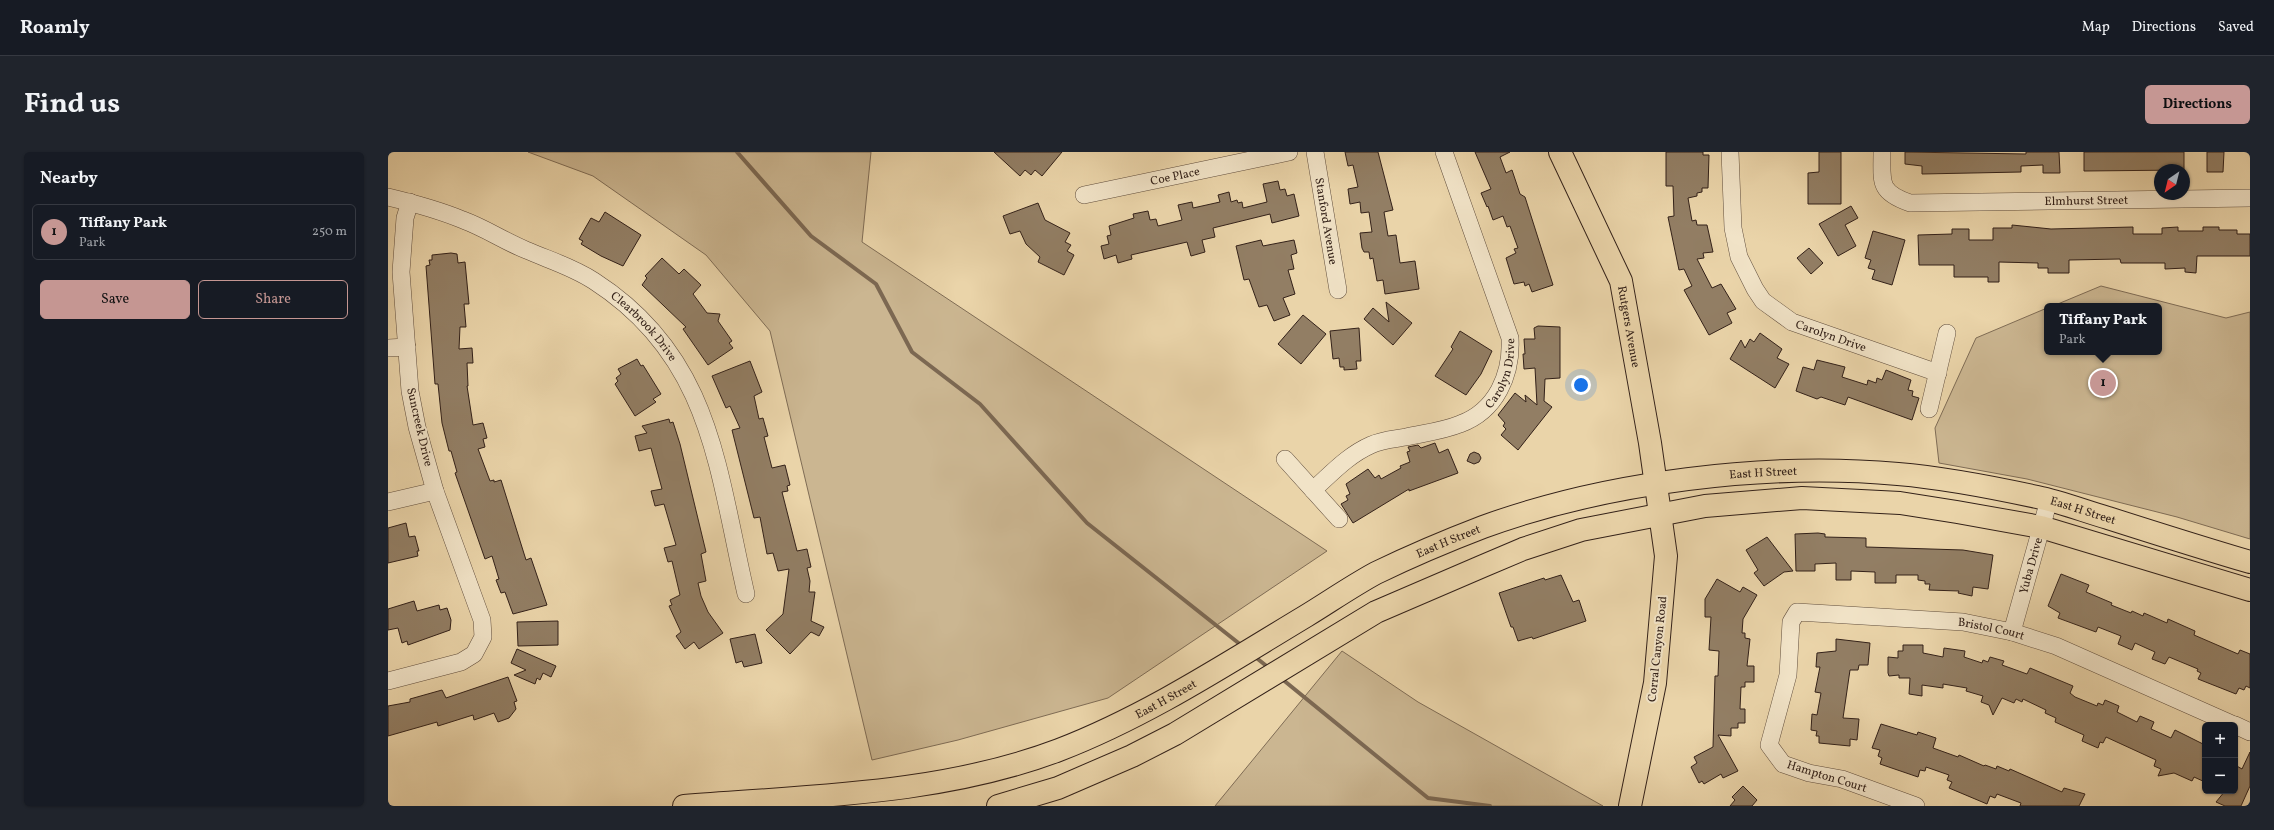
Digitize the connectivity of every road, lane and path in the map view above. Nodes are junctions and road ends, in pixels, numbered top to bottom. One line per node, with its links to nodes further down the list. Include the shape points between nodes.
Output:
1 (1289, 152): 7 (street, Coe Place)
2 (1315, 152): 11 (street, Stanford Avenue)
3 (1444, 152): 19 (street, Carolyn Drive, via 1510,338 1510,363 1507,375 1496,397 1471,419 1451,427 1372,444 1350,457)
4 (1560, 152): 18 (main road, Rutgers Avenue, via 1621,281)
5 (1730, 152): 15 (street, Carolyn Drive, via 1734,228 1739,257 1754,289 1763,301 1792,322)
6 (1882, 152): 9 (street, Elmhurst Street, via 1882,180 1885,188 1893,197 1910,202)
7 (1084, 195)
8 (388, 197): 10 (street, Clearbrook Drive)
9 (2250, 198)
10 (410, 202): 13 (street, Suncreek Drive, via 405,218 401,272); 28 (street, Clearbrook Drive, via 464,220 526,250 576,270 622,300 652,329 669,350 687,380 706,423)
11 (1338, 290)
12 (1948, 334): 15 (street)
13 (407, 347): 14 (street); 20 (street, Suncreek Drive, via 411,399)
14 (388, 348)
15 (1938, 373): 16 (street)
16 (1929, 409)
17 (1285, 459): 19 (street)
18 (1655, 485): 21 (main road, East H Street, via 1746,473 1895,473 1942,479); 23 (main road, Rutgers Avenue); 35 (main road, East H Street, via 1565,503 1482,527 1375,574 1174,695 1058,750 980,773 930,784)
19 (1313, 490): 24 (street)
20 (435, 491): 22 (street); 31 (street, Suncreek Drive, via 482,620 483,638 474,654 461,662)
21 (2049, 500): 25 (street, Yuba Drive); 26 (main road, East H Street)
22 (388, 502)
23 (1660, 514): 25 (main road, via 1705,506 1802,498 1900,503); 36 (main road, via 1581,530 1523,549 1376,612 1182,730 1058,788); 37 (main road, Corral Canyon Road, via 1666,556 1655,683)
24 (1339, 519)
25 (2041, 528): 27 (main road); 29 (street, Yuba Drive)
26 (2250, 562)
27 (2250, 590)
28 (746, 594)
29 (2012, 632): 30 (street, Bristol Court, via 1963,622 1797,612 1790,622); 32 (street, Bristol Court, via 2056,646)
30 (1788, 675): 38 (street, Hampton Court, via 1769,745 1783,764 1809,774 1842,779)
31 (388, 681)
32 (2228, 722)
33 (2238, 726): 34 (street, Bristol Court)
34 (2250, 732)
35 (684, 806)
36 (998, 806)
37 (1630, 806)
38 (1916, 806)

